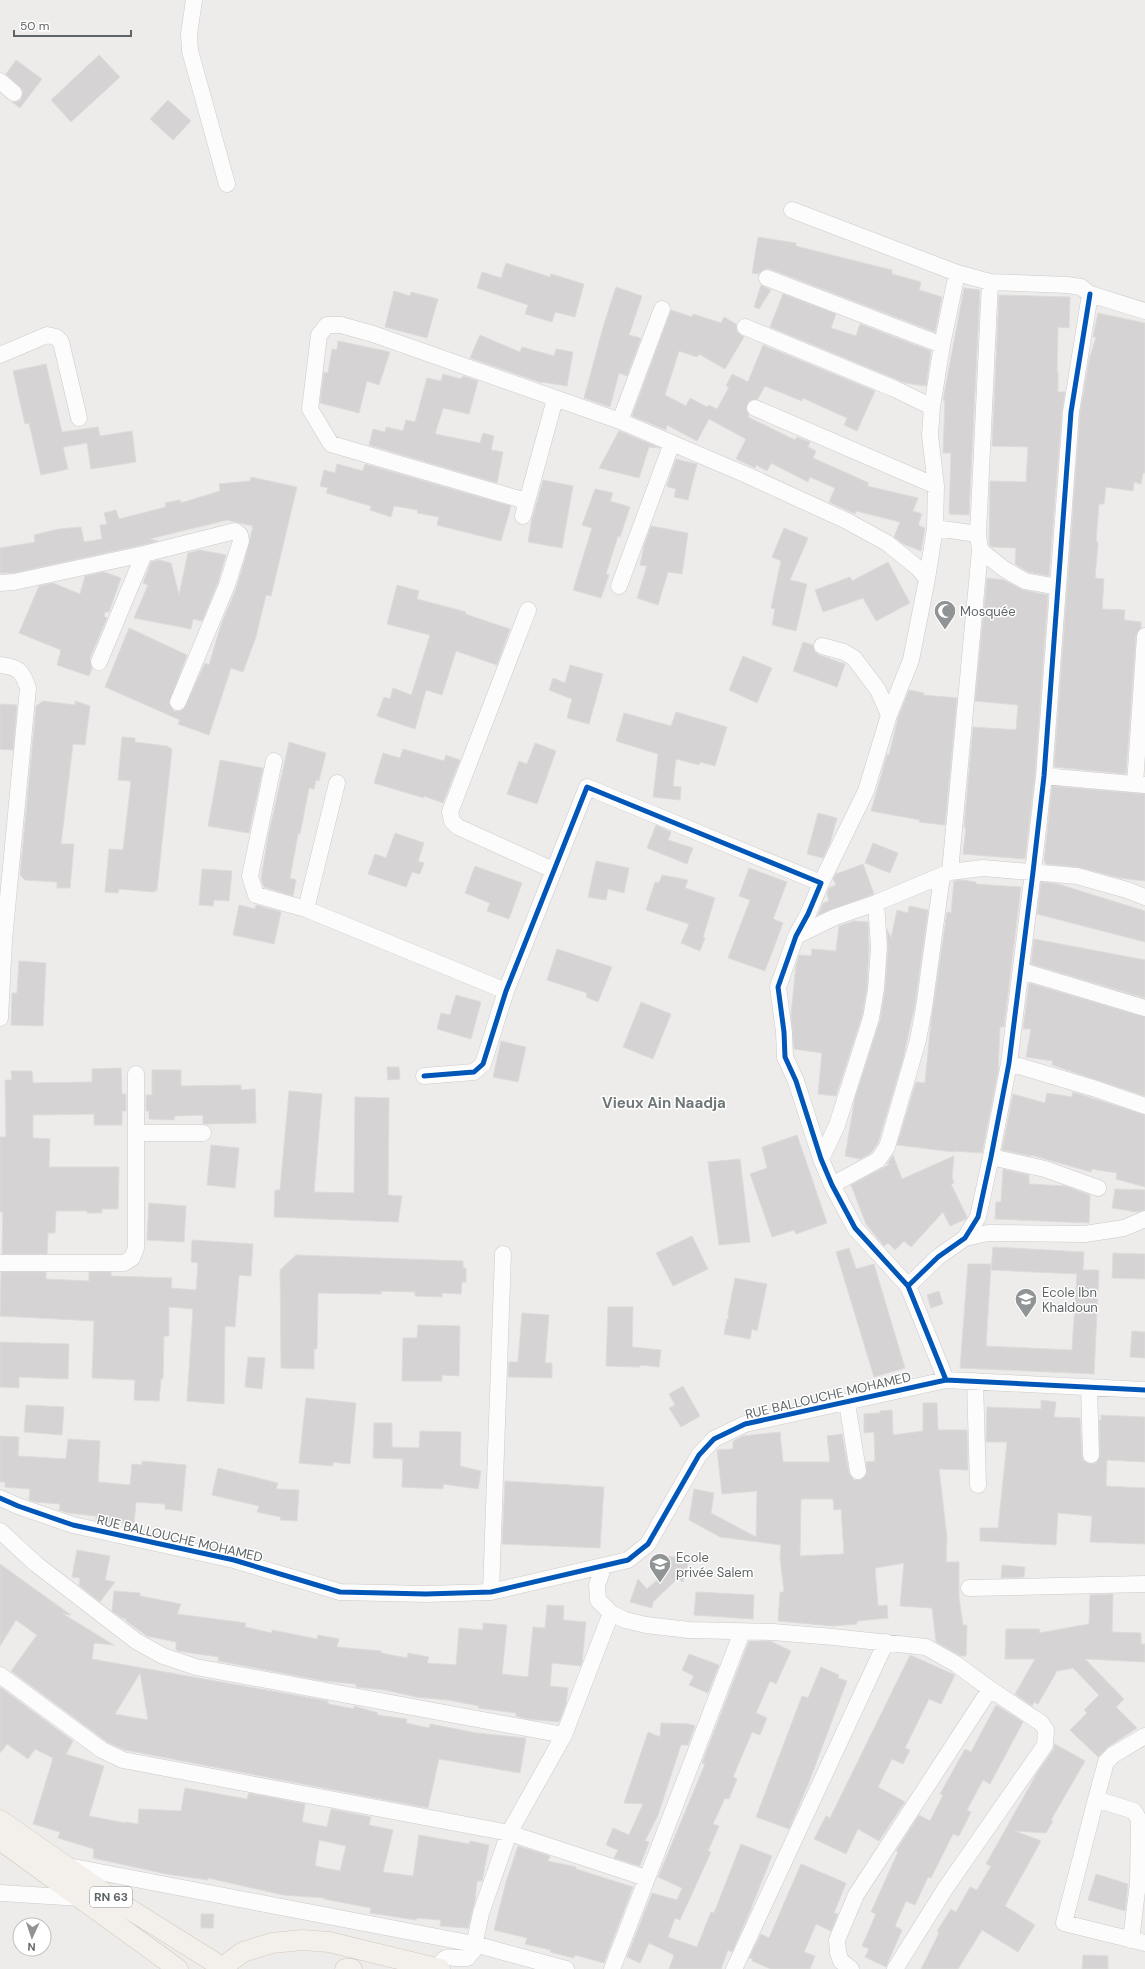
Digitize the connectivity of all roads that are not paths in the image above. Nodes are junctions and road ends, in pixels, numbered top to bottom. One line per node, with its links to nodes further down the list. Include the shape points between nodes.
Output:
1 (194, 0): 4 (street, via 189,34 190,51)
2 (0, 81): 3 (street)
3 (14, 93)
4 (227, 184)
5 (792, 210): 6 (street)
6 (958, 273): 8 (street); 13 (street)
7 (767, 278): 13 (street)
8 (990, 282): 9 (street, via 1067,285 1081,287); 23 (street)
9 (1090, 294): 11 (street); 28 (street, via 1071,412)
10 (662, 309): 19 (street)
11 (1145, 311)
12 (745, 327): 16 (street)
13 (942, 344): 16 (street)
14 (0, 355): 18 (street, via 47,335 56,337 61,342)
15 (555, 399): 15 (street, via 341,325 327,325 319,335 310,409 331,444 525,508); 19 (street)
16 (932, 407): 21 (street, via 930,435)
17 (755, 408): 21 (street)
18 (78, 418)
19 (620, 421): 20 (street)
20 (672, 443): 25 (street, via 847,521 887,543 918,568); 27 (street)
21 (936, 486): 22 (street)
22 (935, 528): 23 (street); 25 (street)
23 (979, 542): 28 (street, via 1004,569 1025,581); 42 (street)
24 (144, 554): 26 (street); 32 (street); 34 (street, via 235,531 240,535 241,541 227,585)
25 (927, 579): 35 (street, via 911,660)
26 (0, 583)
27 (619, 586)
28 (1058, 587): 37 (street)
29 (528, 610): 40 (street, via 450,812 452,821 458,827)
30 (1145, 636): 39 (street)
31 (822, 646): 35 (street, via 844,652 854,658 878,690)
32 (99, 662)
33 (0, 665): 51 (street, via 14,667 23,675 28,688 4,940)
34 (178, 702)
35 (889, 715): 43 (street, via 866,791)
36 (274, 761): 46 (street, via 250,876 256,895)
37 (1044, 776): 39 (street); 41 (street)
38 (337, 783): 46 (street)
39 (1140, 784)
40 (553, 870): 43 (street, via 587,787); 49 (street)
41 (1033, 872): 42 (street, via 983,868); 44 (street, via 1077,876); 48 (street)
42 (946, 874): 45 (street); 60 (street, via 918,1040 887,1147 878,1160)
43 (821, 883): 47 (street)
44 (1145, 897)
45 (876, 903): 47 (street, via 835,917); 59 (street, via 879,947 871,1018 837,1125)
46 (306, 909): 49 (street)
47 (796, 936): 59 (street, via 778,987 785,1057 796,1081)
48 (1022, 971): 50 (street); 52 (street)
49 (506, 991): 54 (street, via 483,1064 474,1072)
50 (1145, 1008)
51 (0, 1018)
52 (1008, 1063): 55 (street); 58 (street)
53 (136, 1074): 56 (street)
54 (424, 1076)
55 (1145, 1106)
56 (136, 1133): 57 (street); 65 (street, via 136,1248 132,1258 124,1263)
57 (203, 1133)
58 (991, 1157): 61 (street, via 1045,1169); 63 (street, via 978,1217)
59 (821, 1159): 60 (street)
60 (832, 1185): 66 (street, via 855,1228)
61 (1098, 1188)
62 (1145, 1219): 63 (street, via 1124,1228 1085,1234 988,1232)
63 (966, 1238): 66 (street, via 938,1258)
64 (503, 1254): 80 (street)
65 (0, 1263)
66 (908, 1286): 67 (street)
67 (946, 1380): 68 (street, RUE BALLOUCHE MOHAMED); 71 (street, RUE BALLOUCHE MOHAMED)
68 (975, 1381): 69 (street, RUE BALLOUCHE MOHAMED); 74 (street)
69 (1089, 1387): 70 (street, RUE BALLOUCHE MOHAMED); 72 (street)
70 (1145, 1390)
71 (847, 1403): 73 (street); 77 (street, RUE BALLOUCHE MOHAMED, via 745,1424 714,1438 699,1455 648,1544 628,1560)
72 (1091, 1455)
73 (858, 1471)
74 (978, 1485)
75 (0, 1498): 80 (street, RUE BALLOUCHE MOHAMED, via 73,1525 234,1560 340,1592)
76 (0, 1531): 86 (street, via 36,1564 136,1641 163,1656 196,1667)
77 (604, 1566): 80 (street, RUE BALLOUCHE MOHAMED); 81 (street, via 597,1586 598,1600)
78 (1145, 1584): 79 (street)
79 (969, 1588)
80 (490, 1592)
81 (611, 1614): 82 (street, via 653,1626); 86 (street)
82 (742, 1632): 83 (street); 93 (street)
83 (886, 1642): 85 (street, via 926,1647 956,1664); 105 (street)
84 (0, 1675): 90 (street, via 102,1750 123,1760)
85 (990, 1689): 106 (street, via 856,1895 837,1940 841,1961); 107 (street, via 1041,1723 1046,1730 1045,1745 945,1889)
86 (564, 1735): 90 (street)
87 (1145, 1736): 88 (street, via 1106,1762)
88 (1096, 1799): 96 (street, via 1134,1811 1139,1820); 96 (street, via 1064,1922)
89 (0, 1820): 92 (main road, RN 63)
90 (509, 1833): 93 (street); 97 (street, via 481,1913)
91 (0, 1840): 95 (main road, RN 63)
92 (65, 1866): 97 (street); 98 (main road, RN 63)
93 (646, 1878): 104 (street)
94 (0, 1893): 95 (street)
95 (81, 1898): 99 (main road, RN 63)
96 (1138, 1942)
97 (474, 1944): 102 (street, via 470,1955 462,1958 448,1957 442,1961); 103 (street)
98 (222, 1968): 102 (main road, via 242,1952 272,1943 302,1940 329,1942)
99 (178, 1969)
100 (345, 1969): 101 (main road)
101 (352, 1969)
102 (439, 1969)
103 (566, 1969)
104 (612, 1969)
105 (734, 1969)
106 (851, 1969)
107 (895, 1969)

